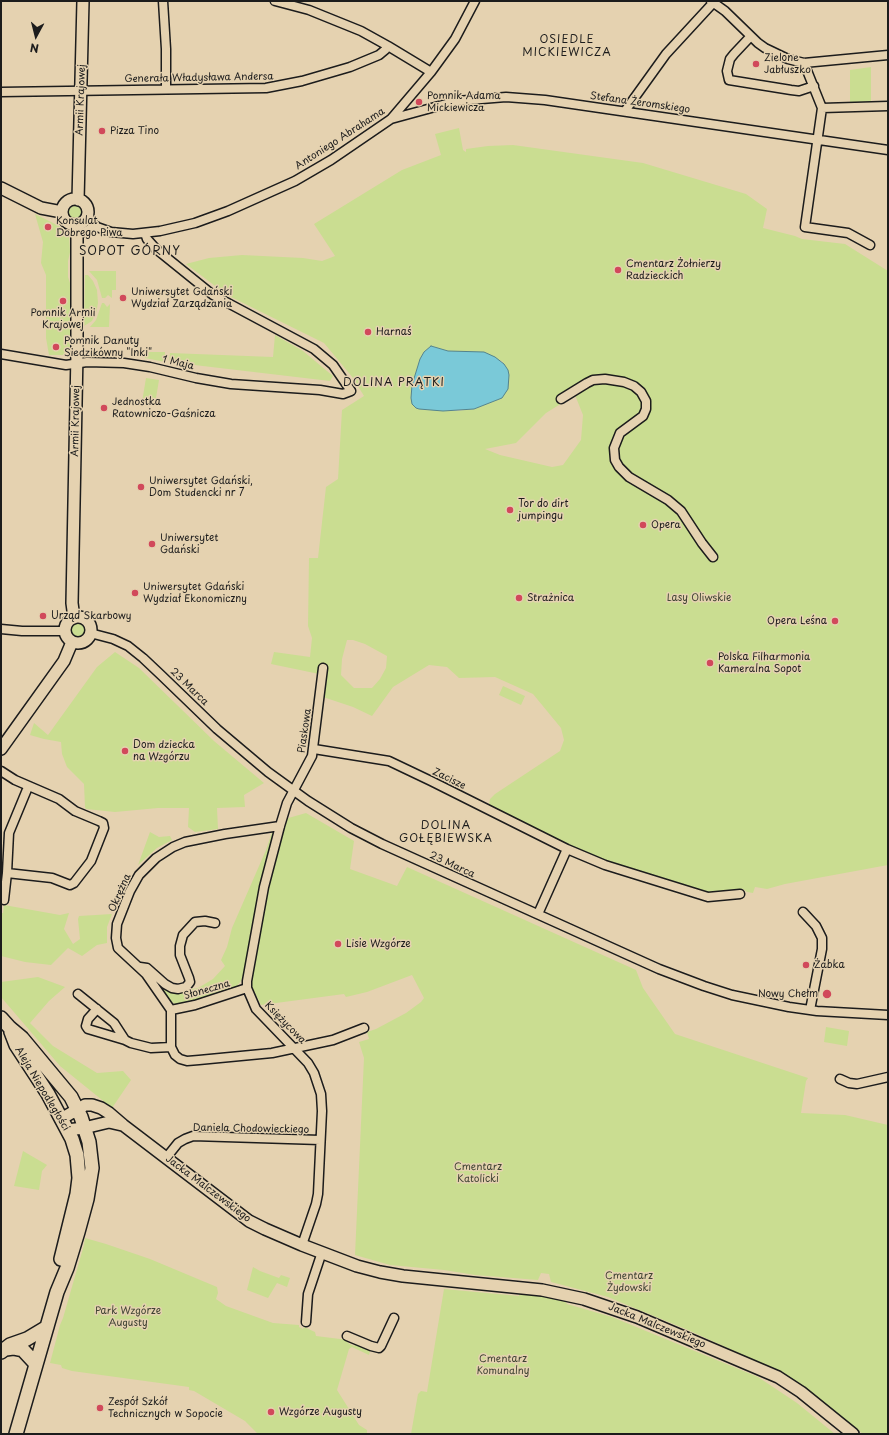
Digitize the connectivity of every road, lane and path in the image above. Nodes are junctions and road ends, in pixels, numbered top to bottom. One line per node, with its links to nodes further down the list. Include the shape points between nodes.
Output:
1 (83, 1): 12 (street, Armii Krajowej)
2 (162, 1): 13 (street)
3 (275, 1): 7 (street, via 340,22)
4 (475, 1): 10 (street, Antoniego Abrahama, via 455,39)
5 (712, 2): 6 (street, via 725,11); 17 (street, via 666,54)
6 (750, 37): 9 (street, via 769,50); 11 (street, via 730,59 727,71 729,80 799,91)
7 (388, 46): 10 (street); 13 (street, Generała Władysława Andersa, via 379,55 350,67 284,85)
8 (888, 55): 9 (street)
9 (804, 63): 11 (street)
10 (432, 72): 18 (street, Antoniego Abrahama)
11 (814, 86): 16 (street)
12 (81, 90): 13 (street, Generała Władysława Andersa); 14 (street, Generała Władysława Andersa); 22 (street, Armii Krajowej)
13 (166, 90)
14 (1, 92)
15 (888, 106): 16 (street)
16 (822, 108): 19 (street)
17 (625, 111): 18 (street, Stefana Żeromskiego, via 506,97 457,101); 19 (street, Stefana Żeromskiego)
18 (391, 119): 26 (street, Antoniego Abrahama, via 295,181 195,223)
19 (818, 139): 20 (street, Stefana Żeromskiego); 27 (street, via 804,227 848,233)
20 (888, 150)
21 (1, 188): 23 (street, via 41,208)
22 (78, 200): 23 (street, via 66,204); 25 (street, via 86,206 88,215)
23 (62, 212): 25 (street, via 67,222)
24 (96, 226): 25 (street, Antoniego Abrahama); 25 (street); 26 (street, Antoniego Abrahama, via 111,232)
25 (80, 227): 29 (street, Armii Krajowej)
26 (145, 233): 29 (street, 1 Maja, via 156,249 213,295 314,349 333,365 351,392 343,394 231,384 124,363)
27 (870, 245)
28 (1, 354): 29 (street, 1 Maja, via 66,364)
29 (77, 363): 32 (street, Armii Krajowej, via 72,603)
30 (561, 399): 31 (street, via 593,380 624,382 641,392 646,401 646,409 643,416 620,433 614,448 615,460 629,477 668,500 681,511)
31 (713, 557)
32 (74, 618): 34 (street, via 68,621); 35 (street, via 82,618 88,622)
33 (1, 629): 34 (street)
34 (64, 631): 36 (street)
35 (90, 633): 36 (street, via 85,641); 42 (street, 23 Marca, via 113,638 128,646 217,729)
36 (72, 642): 38 (street, via 64,662)
37 (323, 668): 39 (street, Piaskowa)
38 (1, 749)
39 (314, 749): 42 (street, Piaskowa, via 310,763); 44 (street, Zacisze, via 389,762)
40 (1, 771): 41 (street)
41 (28, 787): 45 (street, via 9,832); 45 (street, via 59,799 75,811 99,820 103,823 103,834 91,861 70,885 52,878)
42 (294, 792): 43 (street, Księżycowa, via 287,803); 49 (street, 23 Marca, via 382,844)
43 (280, 826): 51 (street, Okrężna, via 179,844 144,869 130,891 116,931 118,948); 52 (street, Księżycowa, via 264,887)
44 (567, 848): 46 (street, Zacisze, via 606,865 708,897); 49 (street)
45 (7, 873): 47 (street)
46 (740, 894)
47 (4, 900)
48 (803, 912): 56 (street, via 816,926 822,938)
49 (538, 914): 56 (street, 23 Marca, via 693,982 747,999)
50 (215, 923): 51 (street, Okrężna, via 195,922 183,935 180,955 190,982 186,988 172,988 147,968)
51 (139, 968): 55 (street, Okrężna)
52 (247, 988): 55 (street, Słoneczna, via 195,1006); 63 (street, Księżycowa, via 256,1009)
53 (78, 994): 54 (street)
54 (97, 1009): 61 (street, via 114,1023); 61 (street, via 88,1019 88,1029)
55 (171, 1010): 62 (street)
56 (810, 1010): 57 (street, 23 Marca)
57 (888, 1015)
58 (1, 1018): 59 (main road, Aleja Niepodległości)
59 (10, 1028): 66 (main road, Aleja Niepodległości, via 22,1038 71,1097); 67 (main road, Aleja Niepodległości, via 16,1044)
60 (364, 1028): 63 (street, via 333,1040)
61 (125, 1040): 62 (street, via 144,1048)
62 (171, 1047): 63 (street, via 175,1055 188,1061 272,1054)
63 (296, 1049): 70 (street, Księżycowa, via 308,1063 321,1094)
64 (888, 1077): 65 (street, via 857,1084)
65 (840, 1079)
66 (77, 1109): 67 (street, Jacka Malczewskiego); 68 (street, Jacka Malczewskiego, via 92,1105 109,1113); 69 (main road, Aleja Niepodległości)
67 (64, 1124): 69 (street); 74 (main road, Aleja Niepodległości, via 77,1155 79,1178 59,1267)
68 (123, 1125): 69 (street, via 109,1122); 71 (street, Jacka Malczewskiego)
69 (90, 1126): 74 (main road, Aleja Niepodległości, via 92,1168 87,1199 67,1268)
70 (320, 1140): 71 (street, Daniela Chodowieckiego, via 193,1136 178,1143); 72 (street, Księżycowa, via 316,1204)
71 (166, 1158): 72 (street, Jacka Malczewskiego, via 249,1221)
72 (302, 1245): 73 (street, Jacka Malczewskiego)
73 (322, 1252): 76 (street, via 308,1294); 82 (street, Jacka Malczewskiego, via 380,1272 542,1290 637,1316 778,1377)
74 (57, 1292): 77 (main road, Aleja Niepodległości)
75 (394, 1318): 78 (street, via 379,1348)
76 (306, 1322)
77 (47, 1327): 79 (main road); 80 (main road, Aleja Niepodległości)
78 (347, 1336)
79 (2, 1351): 80 (main road, via 13,1348 23,1350)
80 (36, 1364): 81 (main road, Aleja Niepodległości)
81 (16, 1434)
82 (853, 1434)

